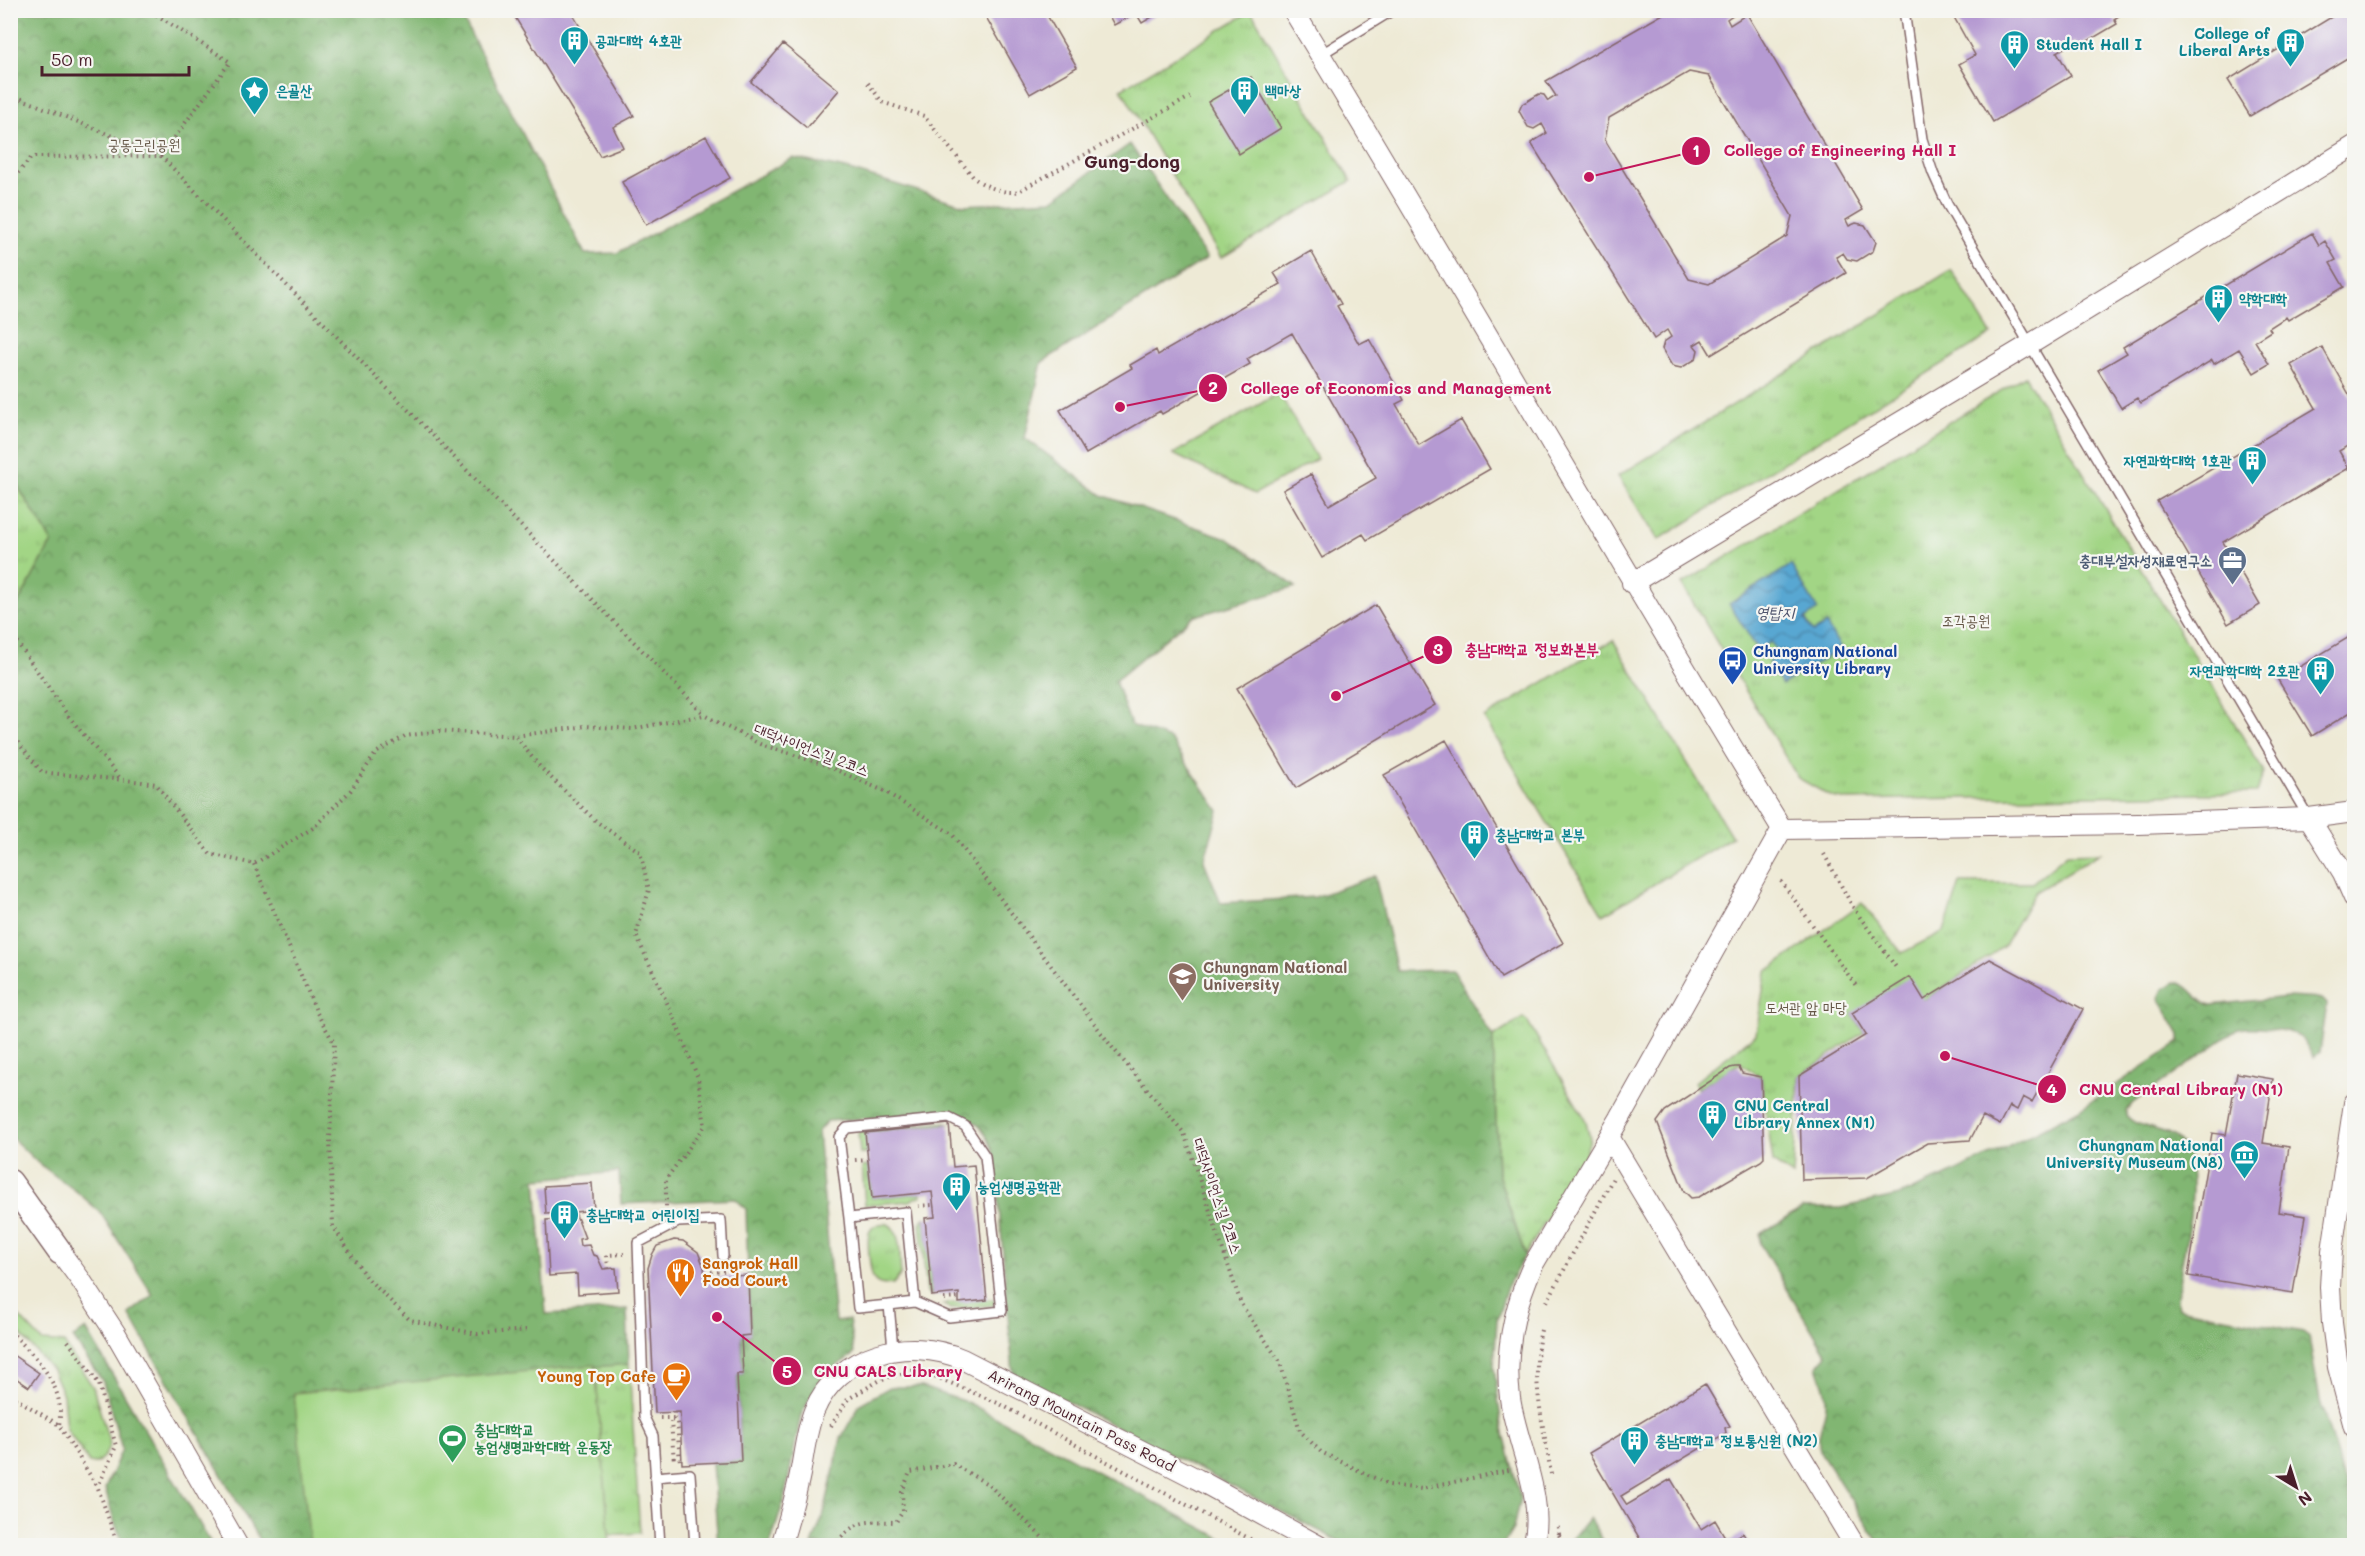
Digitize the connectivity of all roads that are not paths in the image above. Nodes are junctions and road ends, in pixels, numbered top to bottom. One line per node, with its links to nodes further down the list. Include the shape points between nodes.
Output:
1 (1293, 10): 4 (street)
2 (1394, 10): 4 (lane)
3 (1904, 10): 6 (lane, via 1927,156 1947,204)
4 (1320, 55): 7 (street)
5 (2355, 146): 6 (street)
6 (2029, 345): 7 (street); 9 (lane)
7 (1632, 583): 10 (street)
8 (2355, 812): 9 (street)
9 (2309, 818): 10 (street); 11 (street)
10 (1782, 829): 13 (street)
11 (2355, 898)
12 (2355, 1103): 21 (street, via 2330,1287 2338,1367)
13 (1609, 1137): 28 (street, via 1533,1265 1512,1327 1508,1363 1510,1400 1535,1502); 29 (street)
14 (10, 1182): 16 (street)
15 (849, 1218): 18 (lane, via 906,1212); 18 (lane, via 839,1137 847,1128 949,1118 965,1126 984,1156 1002,1311 949,1317); 19 (lane, via 858,1308)
16 (60, 1252): 23 (street, via 116,1334)
17 (723, 1261): 22 (lane, via 721,1220 678,1222 638,1243 644,1417 652,1436)
18 (915, 1302): 19 (lane)
19 (888, 1305): 20 (lane)
20 (893, 1349): 26 (street, Arirang Mountain Pass Road, via 854,1365 831,1383 823,1395 810,1425); 27 (street, Arirang Mountain Pass Road, via 936,1351 962,1359)
21 (2355, 1427)
22 (655, 1476): 24 (lane); 25 (lane, via 690,1474)
23 (238, 1545)
24 (660, 1545)
25 (695, 1545)
26 (781, 1545)
27 (1319, 1545)
28 (1533, 1545)
29 (1855, 1545)

